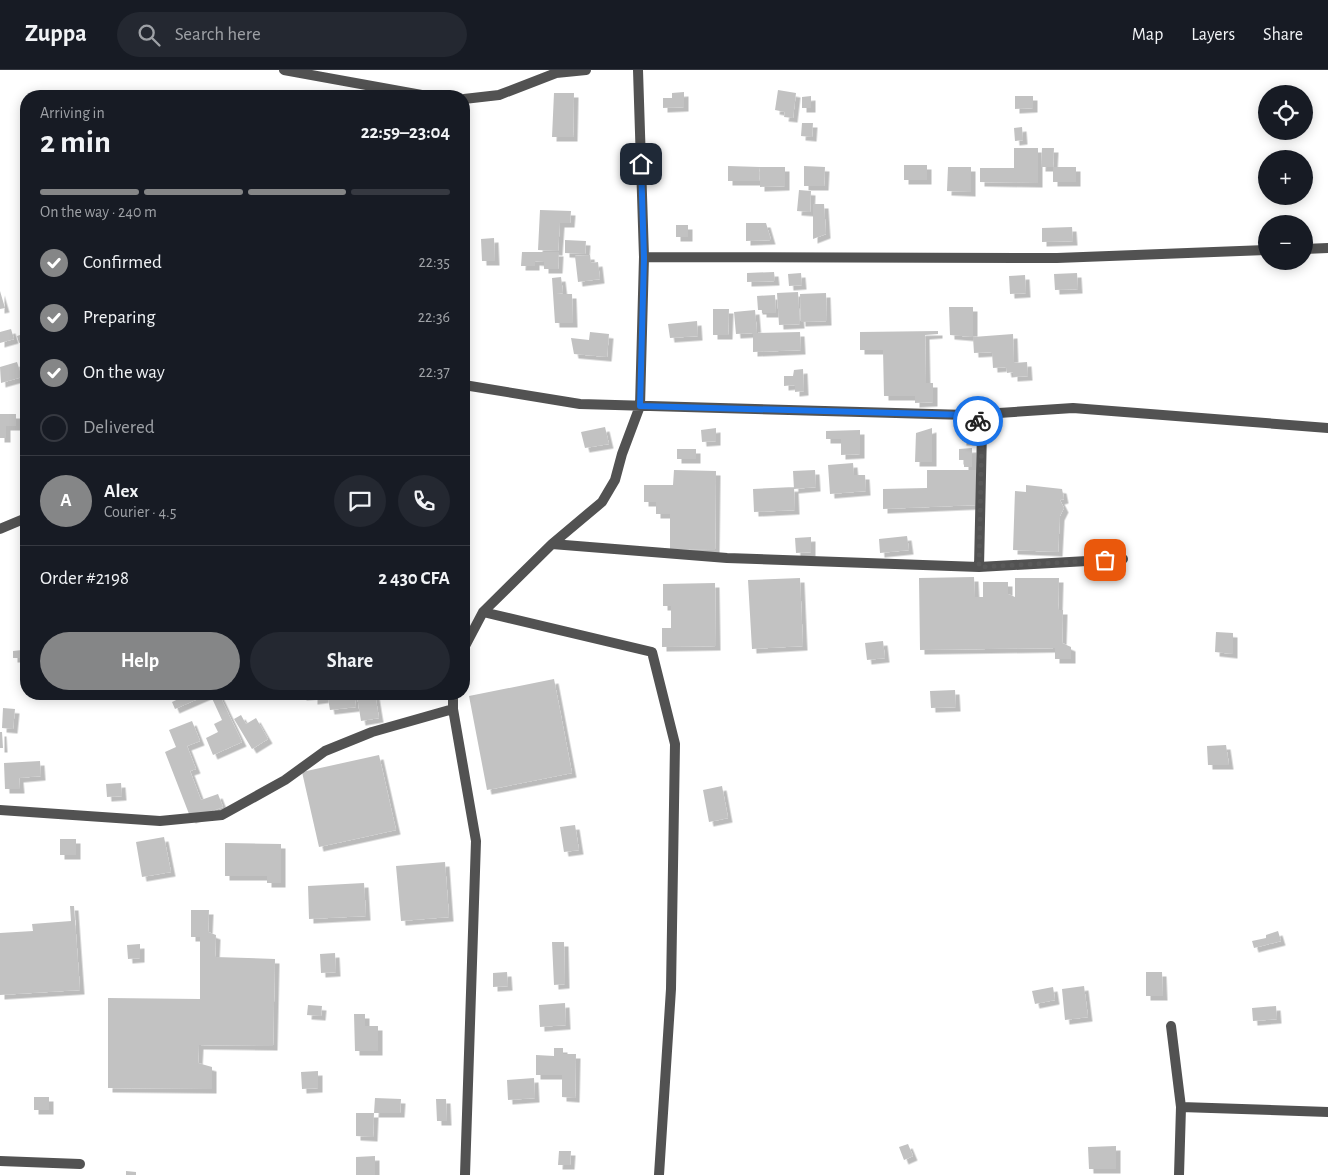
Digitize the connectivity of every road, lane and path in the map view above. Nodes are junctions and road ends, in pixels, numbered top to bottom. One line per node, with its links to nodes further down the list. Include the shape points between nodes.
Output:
1 (284, 70): 4 (street)
2 (586, 70): 5 (street, via 556,73 499,96)
3 (638, 70): 9 (street)
4 (394, 90)
5 (470, 98)
6 (1328, 248): 7 (street)
7 (1313, 249)
8 (1258, 250): 9 (street, via 1057,258)
9 (644, 258): 11 (street)
10 (470, 385): 11 (street, via 580,404)
11 (640, 406): 12 (street); 16 (street, via 615,480 602,502)
12 (967, 415): 13 (street, via 1073,408); 18 (street, via 978,421 982,430)
13 (1328, 428)
14 (20, 521): 15 (street)
15 (0, 529)
16 (552, 544): 18 (street, via 727,558); 19 (street)
17 (1123, 559): 18 (street)
18 (979, 567)
19 (483, 612): 20 (street); 30 (street, via 652,652 675,744 671,989)
20 (470, 637)
21 (453, 700): 22 (street)
22 (453, 709): 23 (street, via 372,732 325,751 285,780 222,815 160,821); 29 (street, via 476,841)
23 (0, 810)
24 (1171, 1026): 25 (street)
25 (1181, 1106): 26 (street); 31 (street)
26 (1328, 1112)
27 (0, 1161): 28 (street)
28 (80, 1164)
29 (465, 1175)
30 (659, 1175)
31 (1179, 1175)

